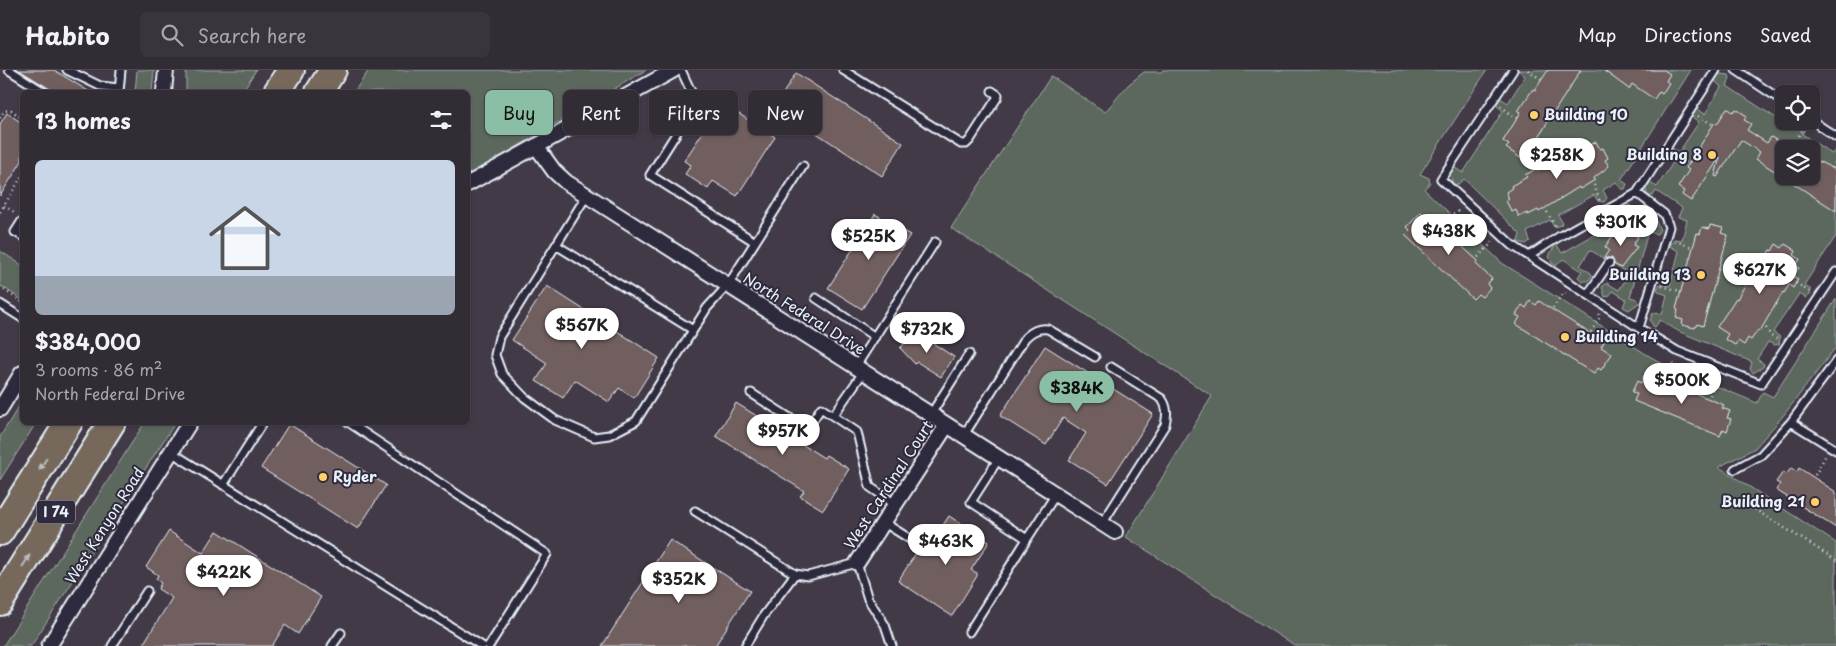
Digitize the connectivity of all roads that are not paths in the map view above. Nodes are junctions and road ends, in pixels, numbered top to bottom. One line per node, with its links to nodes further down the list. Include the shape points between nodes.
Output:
1 (8, 70): 13 (lane)
2 (68, 70): 14 (lane, via 100,86)
3 (121, 70): 14 (lane)
4 (166, 70): 15 (street)
5 (291, 70): 16 (highway)
6 (333, 70): 17 (highway)
7 (674, 70): 22 (street)
8 (681, 70): 29 (lane, via 696,102 650,175)
9 (843, 70): 18 (lane, via 961,144 970,140 997,98 998,95)
10 (1513, 70): 32 (lane, via 1442,179 1512,245)
11 (1716, 70): 25 (lane)
12 (1736, 70): 19 (lane)
13 (41, 90)
14 (119, 90)
15 (164, 90)
16 (278, 90)
17 (320, 90)
18 (992, 91)
19 (1775, 96)
20 (1820, 127): 21 (lane)
21 (1836, 137)
22 (536, 146): 24 (street); 26 (street, North Federal Drive, via 554,171)
23 (803, 166): 29 (lane)
24 (470, 183)
25 (1637, 193): 32 (lane); 40 (lane, via 1664,214 1669,227)
26 (587, 195): 31 (lane); 35 (street, North Federal Drive)
27 (20, 224): 28 (lane, via 15,232)
28 (20, 235)
29 (755, 242): 35 (lane)
30 (935, 242): 42 (lane)
31 (556, 245): 41 (lane); 41 (lane, via 500,337 495,355 502,374 513,386 555,420 594,437 609,435 636,421)
32 (1529, 256): 36 (lane)
33 (1609, 263): 36 (lane)
34 (1836, 272): 40 (lane, via 1761,384 1683,353)
35 (728, 285): 41 (lane); 47 (street, North Federal Drive)
36 (1588, 294): 40 (lane)
37 (816, 298): 42 (lane)
38 (0, 304): 39 (lane)
39 (20, 317)
40 (1639, 328)
41 (693, 330)
42 (875, 337): 47 (lane)
43 (970, 354): 51 (lane)
44 (1095, 357): 60 (lane, via 1048,329 1031,332 1024,338)
45 (1836, 361): 53 (lane)
46 (1112, 367): 70 (lane, via 1162,399 1167,406 1167,416 1165,425)
47 (860, 369): 51 (street, North Federal Drive); 52 (lane)
48 (20, 376): 50 (street)
49 (751, 393): 52 (lane, via 807,429 821,408)
50 (0, 408)
51 (931, 414): 59 (street, North Federal Drive)
52 (834, 416): 67 (lane, via 857,432 870,487)
53 (1791, 422): 61 (lane); 64 (lane, via 1761,455)
54 (67, 425): 71 (highway, I 74, one-way to 71)
55 (110, 425): 78 (highway, I 74, one-way to 55)
56 (188, 425): 62 (street, West Kenyon Road)
57 (261, 425): 65 (lane)
58 (353, 425): 85 (lane, via 547,554)
59 (947, 425): 60 (street, North Federal Drive); 67 (street, West Cardinal Court)
60 (964, 435): 63 (street, North Federal Drive)
61 (1834, 449)
62 (171, 452): 65 (lane); 81 (street, West Kenyon Road)
63 (999, 458): 66 (street, North Federal Drive); 73 (lane, via 971,502)
64 (1735, 469)
65 (223, 485): 84 (lane)
66 (1056, 494): 70 (street, North Federal Drive); 73 (lane)
67 (895, 504): 69 (street, West Cardinal Court)
68 (696, 511): 76 (lane)
69 (883, 522): 74 (lane); 75 (street, West Cardinal Court)
70 (1102, 524): 72 (street, North Federal Drive)
71 (0, 532)
72 (1115, 532)
73 (1027, 539): 79 (lane)
74 (920, 546)
75 (857, 563): 76 (lane, via 808,576); 87 (lane, via 868,599 885,625)
76 (794, 574): 86 (lane)
77 (147, 591): 82 (lane)
78 (0, 602)
79 (969, 632)
80 (341, 633): 83 (lane)
81 (49, 646)
82 (112, 646)
83 (332, 646)
84 (482, 646)
85 (489, 646)
86 (745, 646)
87 (892, 646)

